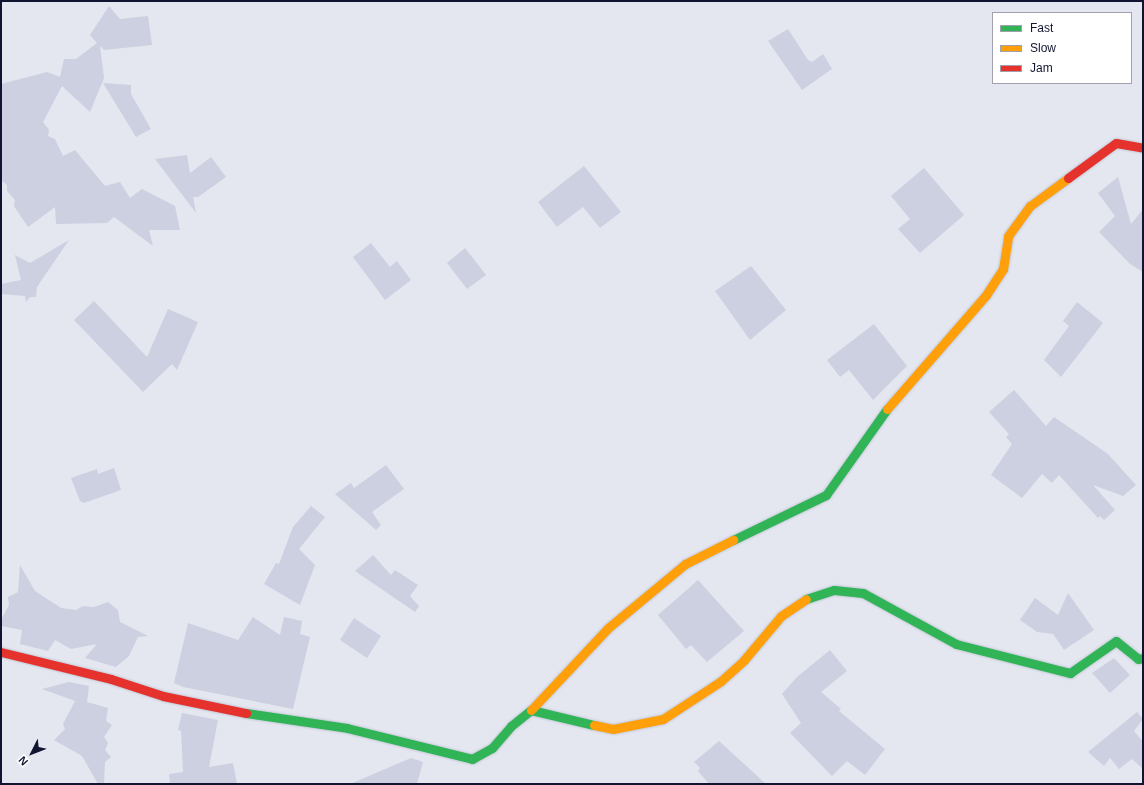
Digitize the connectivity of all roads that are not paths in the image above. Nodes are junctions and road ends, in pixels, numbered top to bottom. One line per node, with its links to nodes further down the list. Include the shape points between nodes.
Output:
1 (1143, 148): 4 (street, via 1116,143 1030,206 1008,236 1003,269 986,296 873,425 826,495 685,564 608,628)
2 (1, 652): 4 (street, via 111,679 163,696 281,720 347,728 472,759 492,748 511,726)
3 (1143, 658): 4 (street, via 1138,659 1116,641 1070,673 956,644 863,593 834,590 805,599 781,616 744,660 721,681 663,719 612,729 548,716)
4 (532, 710)

